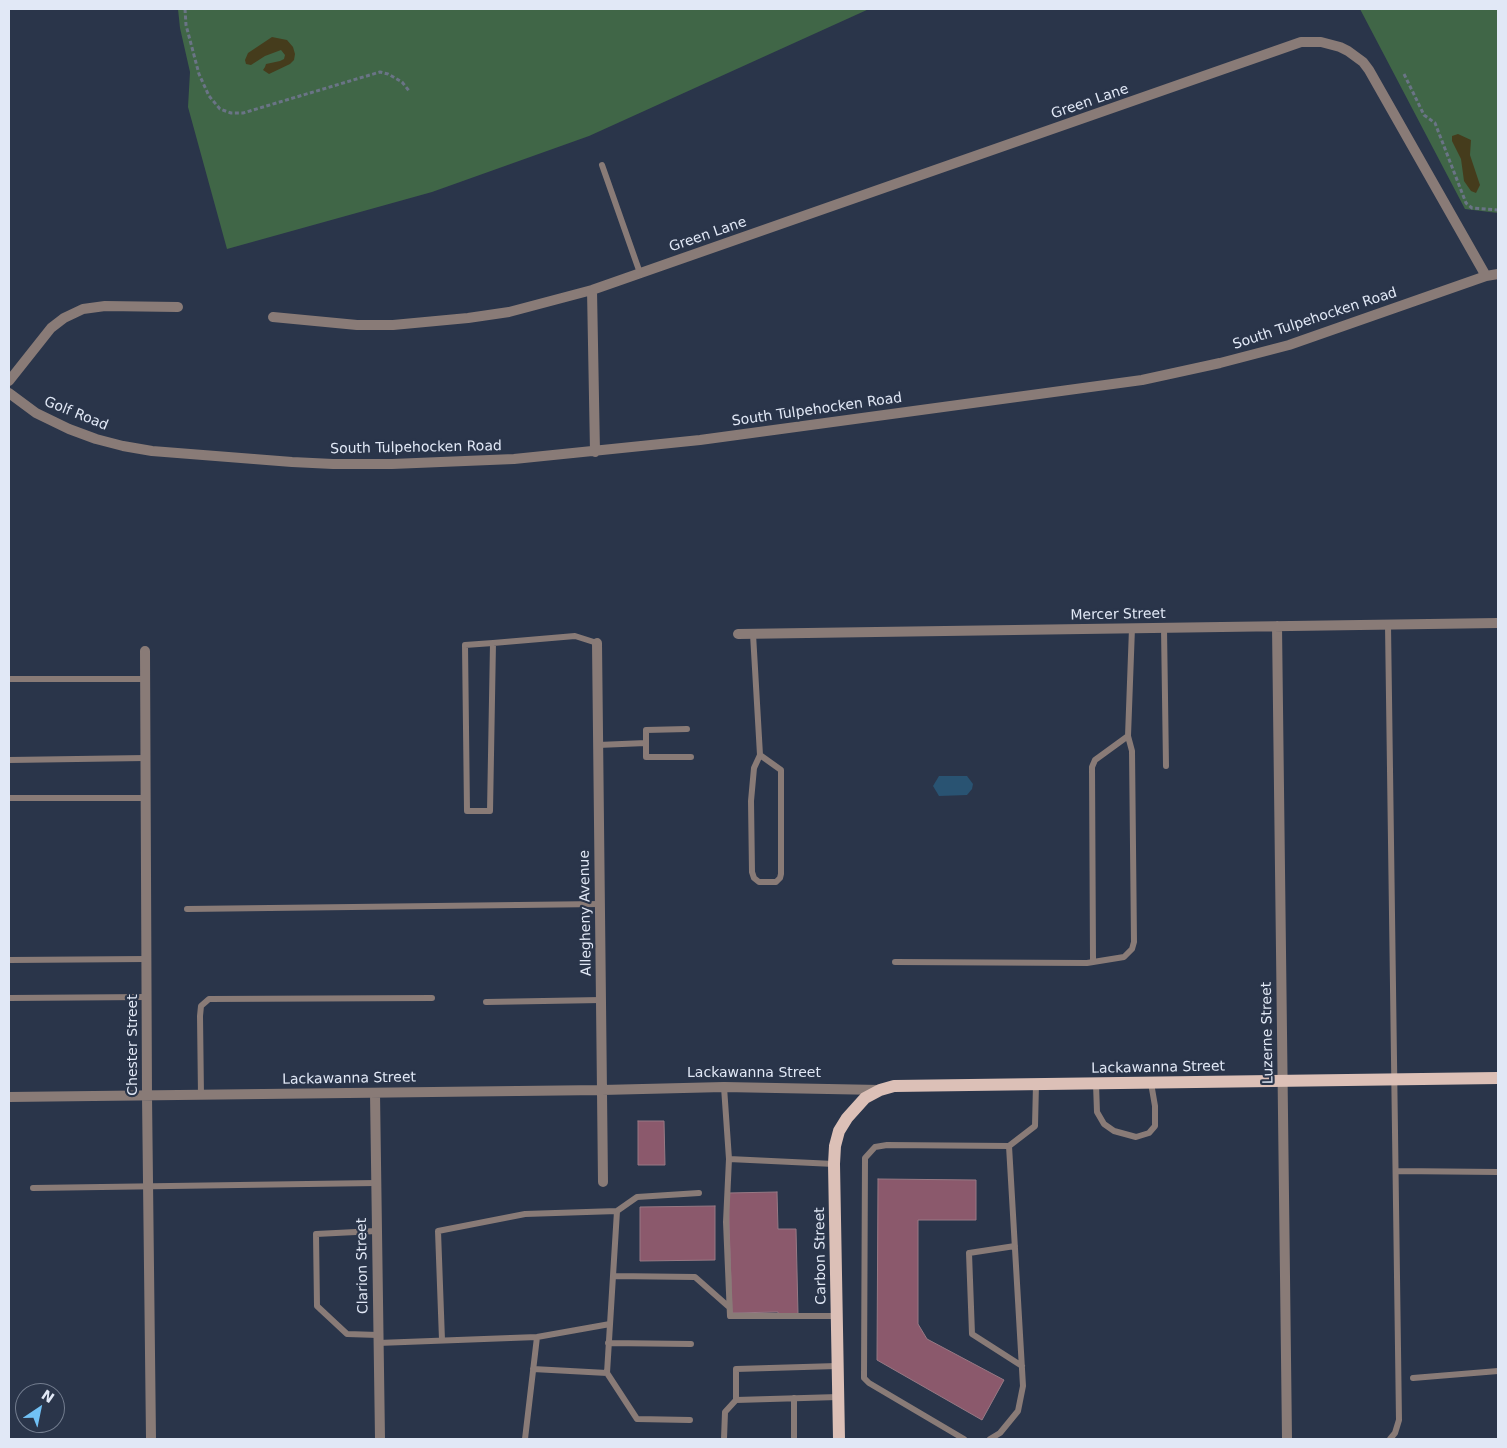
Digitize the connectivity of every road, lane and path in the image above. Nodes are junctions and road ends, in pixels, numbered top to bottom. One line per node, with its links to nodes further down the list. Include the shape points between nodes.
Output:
1 (185, 9): 3 (path, via 199,74 209,96 220,109 243,113 380,72 402,82)
2 (1404, 74): 5 (path, via 1424,115 1435,123 1466,203 1472,208)
3 (410, 92)
4 (602, 165): 6 (lane)
5 (1498, 210)
6 (640, 274): 8 (street, Green Lane, via 1300,42 1321,42 1348,51 1369,70); 9 (street, Green Lane)
7 (1498, 274): 8 (street, South Tulpehocken Road)
8 (1486, 276): 15 (street, South Tulpehocken Road, via 1289,345 1142,380)
9 (592, 290): 11 (street, Green Lane, via 509,312 393,325); 15 (street)
10 (178, 307): 12 (street, via 105,306 83,309 51,328)
11 (273, 317)
12 (9, 381)
13 (9, 393): 14 (street, Golf Road, via 36,413 69,429)
14 (137, 448): 15 (street, South Tulpehocken Road, via 292,462 392,464 495,461)
15 (594, 452)
16 (1498, 623): 17 (street, Mercer Street)
17 (1388, 625): 18 (street, Mercer Street); 51 (lane)
18 (1276, 626): 20 (street, Mercer Street); 52 (street, Luzerne Street)
19 (1132, 628): 20 (street, Mercer Street); 22 (street, Mercer Street); 29 (lane)
20 (1164, 628): 36 (lane)
21 (738, 634): 22 (street, Mercer Street)
22 (753, 634): 32 (lane)
23 (493, 643): 23 (lane, via 465,645 467,811 490,811); 24 (lane, via 575,636)
24 (597, 643): 31 (street, Allegheny Avenue)
25 (145, 651): 27 (street, Chester Street)
26 (9, 679): 27 (lane)
27 (145, 679): 34 (street, Chester Street)
28 (687, 728): 30 (lane, via 646,730)
29 (1128, 736): 44 (lane, via 1095,760 1092,767); 44 (lane, via 1132,751 1134,942 1124,957)
30 (646, 743): 31 (lane); 33 (lane, via 646,757)
31 (598, 745): 39 (street, Allegheny Avenue)
32 (760, 755): 32 (lane, via 752,785 752,872 759,882 776,882 781,874 781,770)
33 (691, 757)
34 (145, 758): 35 (lane); 38 (street, Chester Street)
35 (9, 760)
36 (1166, 766)
37 (9, 798): 38 (lane)
38 (146, 798): 41 (street, Chester Street)
39 (600, 904): 40 (lane); 48 (street, Allegheny Avenue)
40 (187, 909)
41 (146, 958): 42 (lane); 45 (street, Chester Street)
42 (9, 960)
43 (895, 962): 44 (lane)
44 (1093, 962)
45 (146, 997): 46 (lane); 60 (street, Chester Street)
46 (9, 998)
47 (432, 998): 61 (lane, via 209,1000 202,1006 200,1016)
48 (601, 1000): 49 (lane); 57 (street, Allegheny Avenue)
49 (486, 1002)
50 (1498, 1078): 51 (main road, Lackawanna Street)
51 (1394, 1080): 52 (main road, Lackawanna Street); 66 (lane)
52 (1282, 1082): 53 (main road, Lackawanna Street); 103 (street, Luzerne Street)
53 (1151, 1083): 55 (main road, Lackawanna Street); 55 (lane, via 1155,1126 1149,1132 1136,1136 1114,1131 1104,1124 1097,1112)
54 (1036, 1084): 55 (main road, Lackawanna Street); 58 (main road, Lackawanna Street, via 894,1086); 63 (lane, via 1035,1126)
55 (1096, 1084)
56 (724, 1087): 57 (street, Lackawanna Street); 58 (street, Lackawanna Street); 64 (lane)
57 (602, 1090): 59 (street, Lackawanna Street); 68 (street, Allegheny Avenue)
58 (880, 1090): 65 (main road, Carbon Street, via 865,1098 847,1118 835,1146)
59 (375, 1093): 61 (street, Lackawanna Street); 69 (street, Clarion Street)
60 (147, 1096): 61 (street, Lackawanna Street); 62 (street, Lackawanna Street); 70 (street, Chester Street)
61 (201, 1096)
62 (9, 1097)
63 (1009, 1146): 75 (lane); 101 (lane, via 887,1145 875,1147 864,1158 864,1378)
64 (729, 1159): 65 (lane); 77 (lane, via 726,1222)
65 (834, 1164): 78 (main road, Carbon Street)
66 (1396, 1171): 67 (lane); 104 (lane, via 1399,1420)
67 (1498, 1172)
68 (603, 1182)
69 (376, 1183): 70 (lane); 74 (street, Clarion Street)
70 (148, 1186): 71 (lane); 95 (street, Chester Street)
71 (33, 1188)
72 (698, 1193): 73 (lane, via 637,1197)
73 (617, 1211): 76 (lane); 82 (lane, via 525,1214 438,1231)
74 (376, 1231): 81 (street, Clarion Street); 81 (lane, via 316,1234 317,1306 346,1334)
75 (1015, 1246): 86 (lane); 86 (lane, via 969,1253 972,1334)
76 (613, 1276): 77 (lane, via 695,1277); 79 (lane)
77 (729, 1307): 78 (lane, via 730,1316)
78 (837, 1316): 85 (main road, Carbon Street)
79 (610, 1324): 80 (lane); 83 (lane)
80 (537, 1337): 82 (lane); 87 (lane)
81 (378, 1339): 82 (lane); 96 (street, Clarion Street)
82 (442, 1340)
83 (608, 1343): 84 (lane); 89 (lane)
84 (691, 1344)
85 (837, 1366): 91 (main road, Carbon Street); 93 (lane, via 736,1369)
86 (1022, 1366): 102 (lane, via 1023,1386 1018,1411 1000,1433)
87 (533, 1370): 89 (lane); 97 (lane)
88 (1498, 1371): 90 (lane)
89 (607, 1373): 94 (lane, via 637,1419)
90 (1413, 1378)
91 (838, 1397): 92 (lane); 100 (main road, Carbon Street)
92 (794, 1398): 93 (lane); 99 (lane)
93 (736, 1400): 98 (lane, via 725,1412)
94 (690, 1420)
95 (151, 1439)
96 (380, 1439)
97 (525, 1439)
98 (724, 1439)
99 (794, 1439)
100 (839, 1439)
101 (964, 1439)
102 (990, 1439)
103 (1287, 1439)
104 (1390, 1439)

